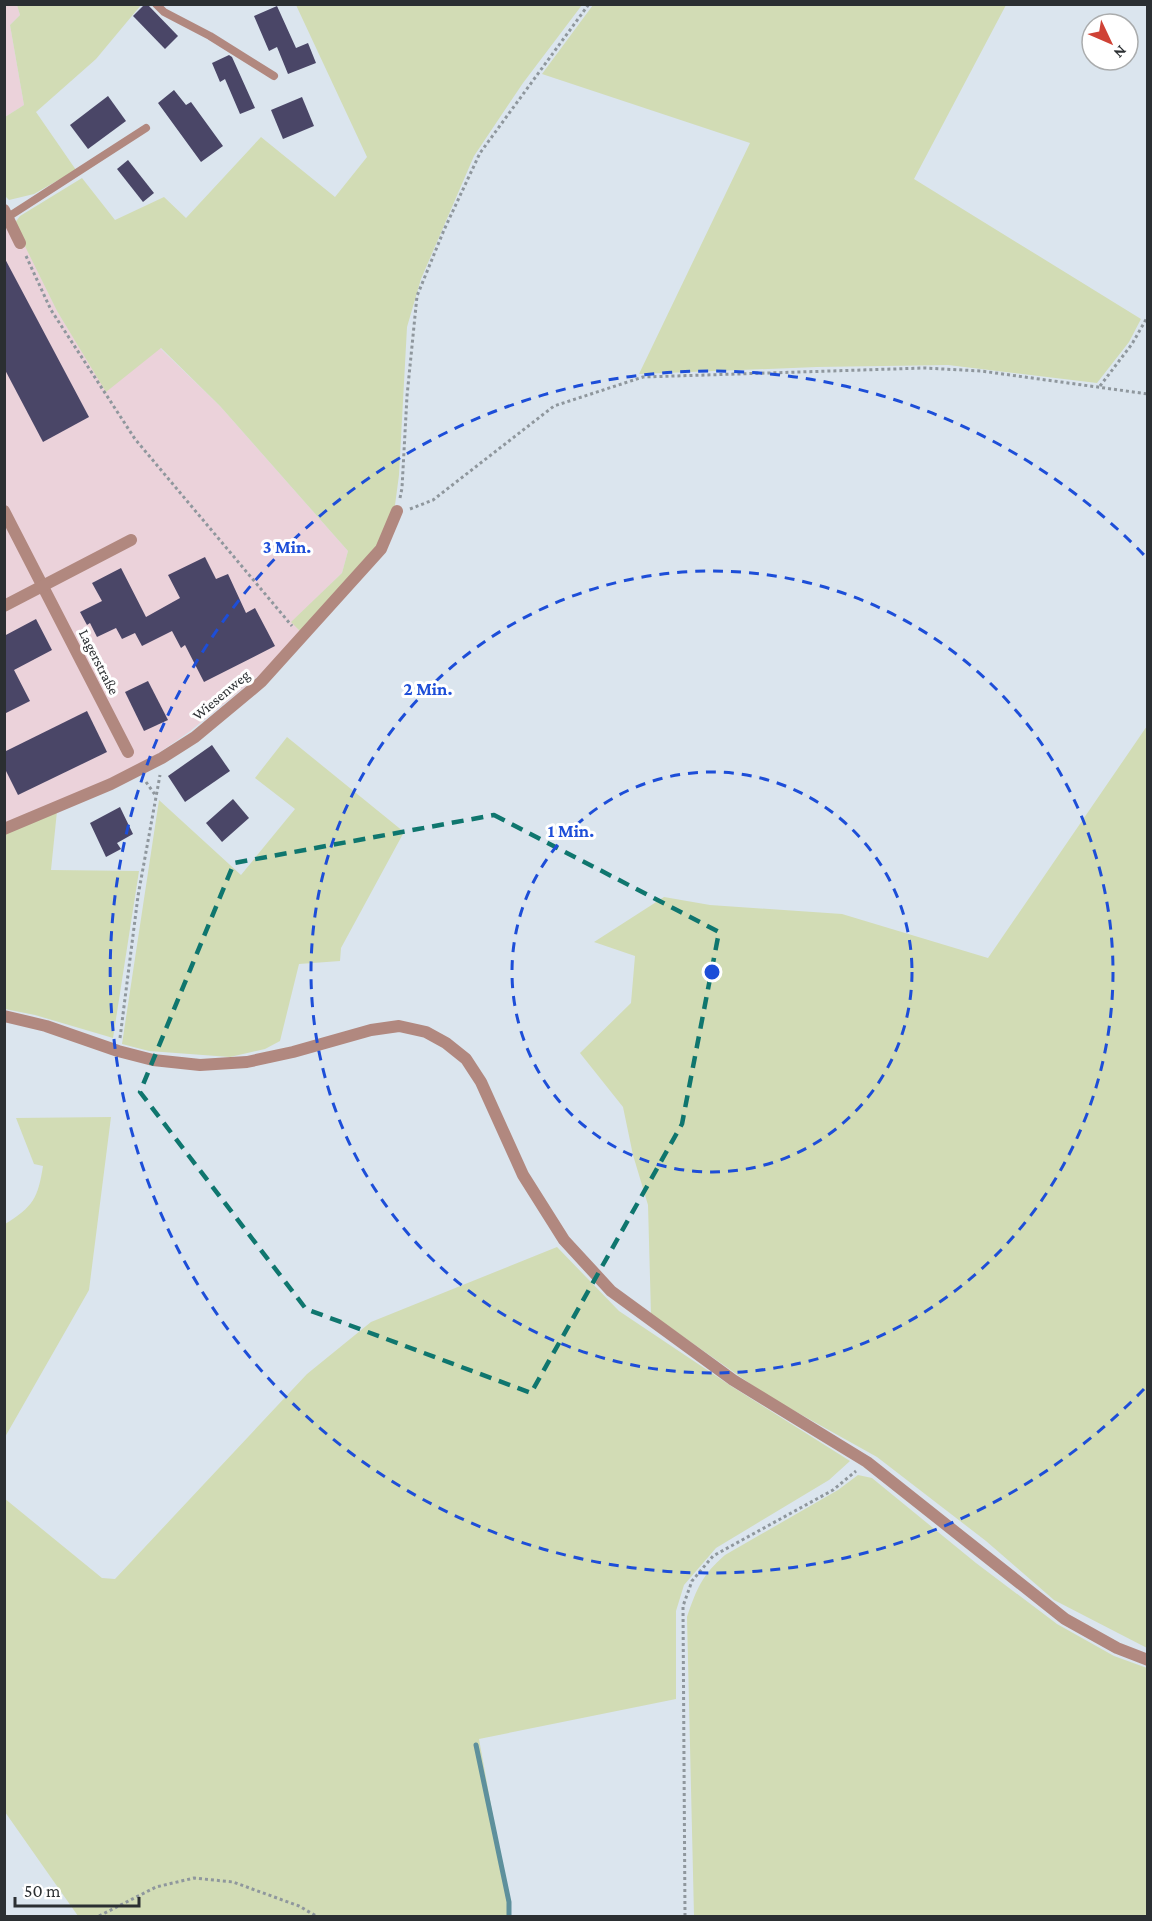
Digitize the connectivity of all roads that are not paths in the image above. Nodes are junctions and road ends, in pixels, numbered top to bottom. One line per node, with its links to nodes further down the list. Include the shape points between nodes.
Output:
1 (156, 4): 2 (lane)
2 (274, 76)
3 (146, 128): 4 (lane)
4 (6, 213): 5 (street)
5 (20, 243)
6 (4, 511): 9 (street, Lagerstraße)
7 (397, 511): 12 (street, Wiesenweg, via 381,549 300,640 261,682 195,736 111,784)
8 (131, 540): 9 (street)
9 (43, 586): 10 (street); 11 (street, Lagerstraße)
10 (4, 606)
11 (128, 752)
12 (4, 829)
13 (4, 1016): 14 (street, via 118,1051 200,1065 247,1062 371,1029 399,1026 426,1032 446,1043 466,1059 481,1082 523,1175 564,1240 610,1291 733,1380 867,1462 1065,1619)
14 (1148, 1660)

